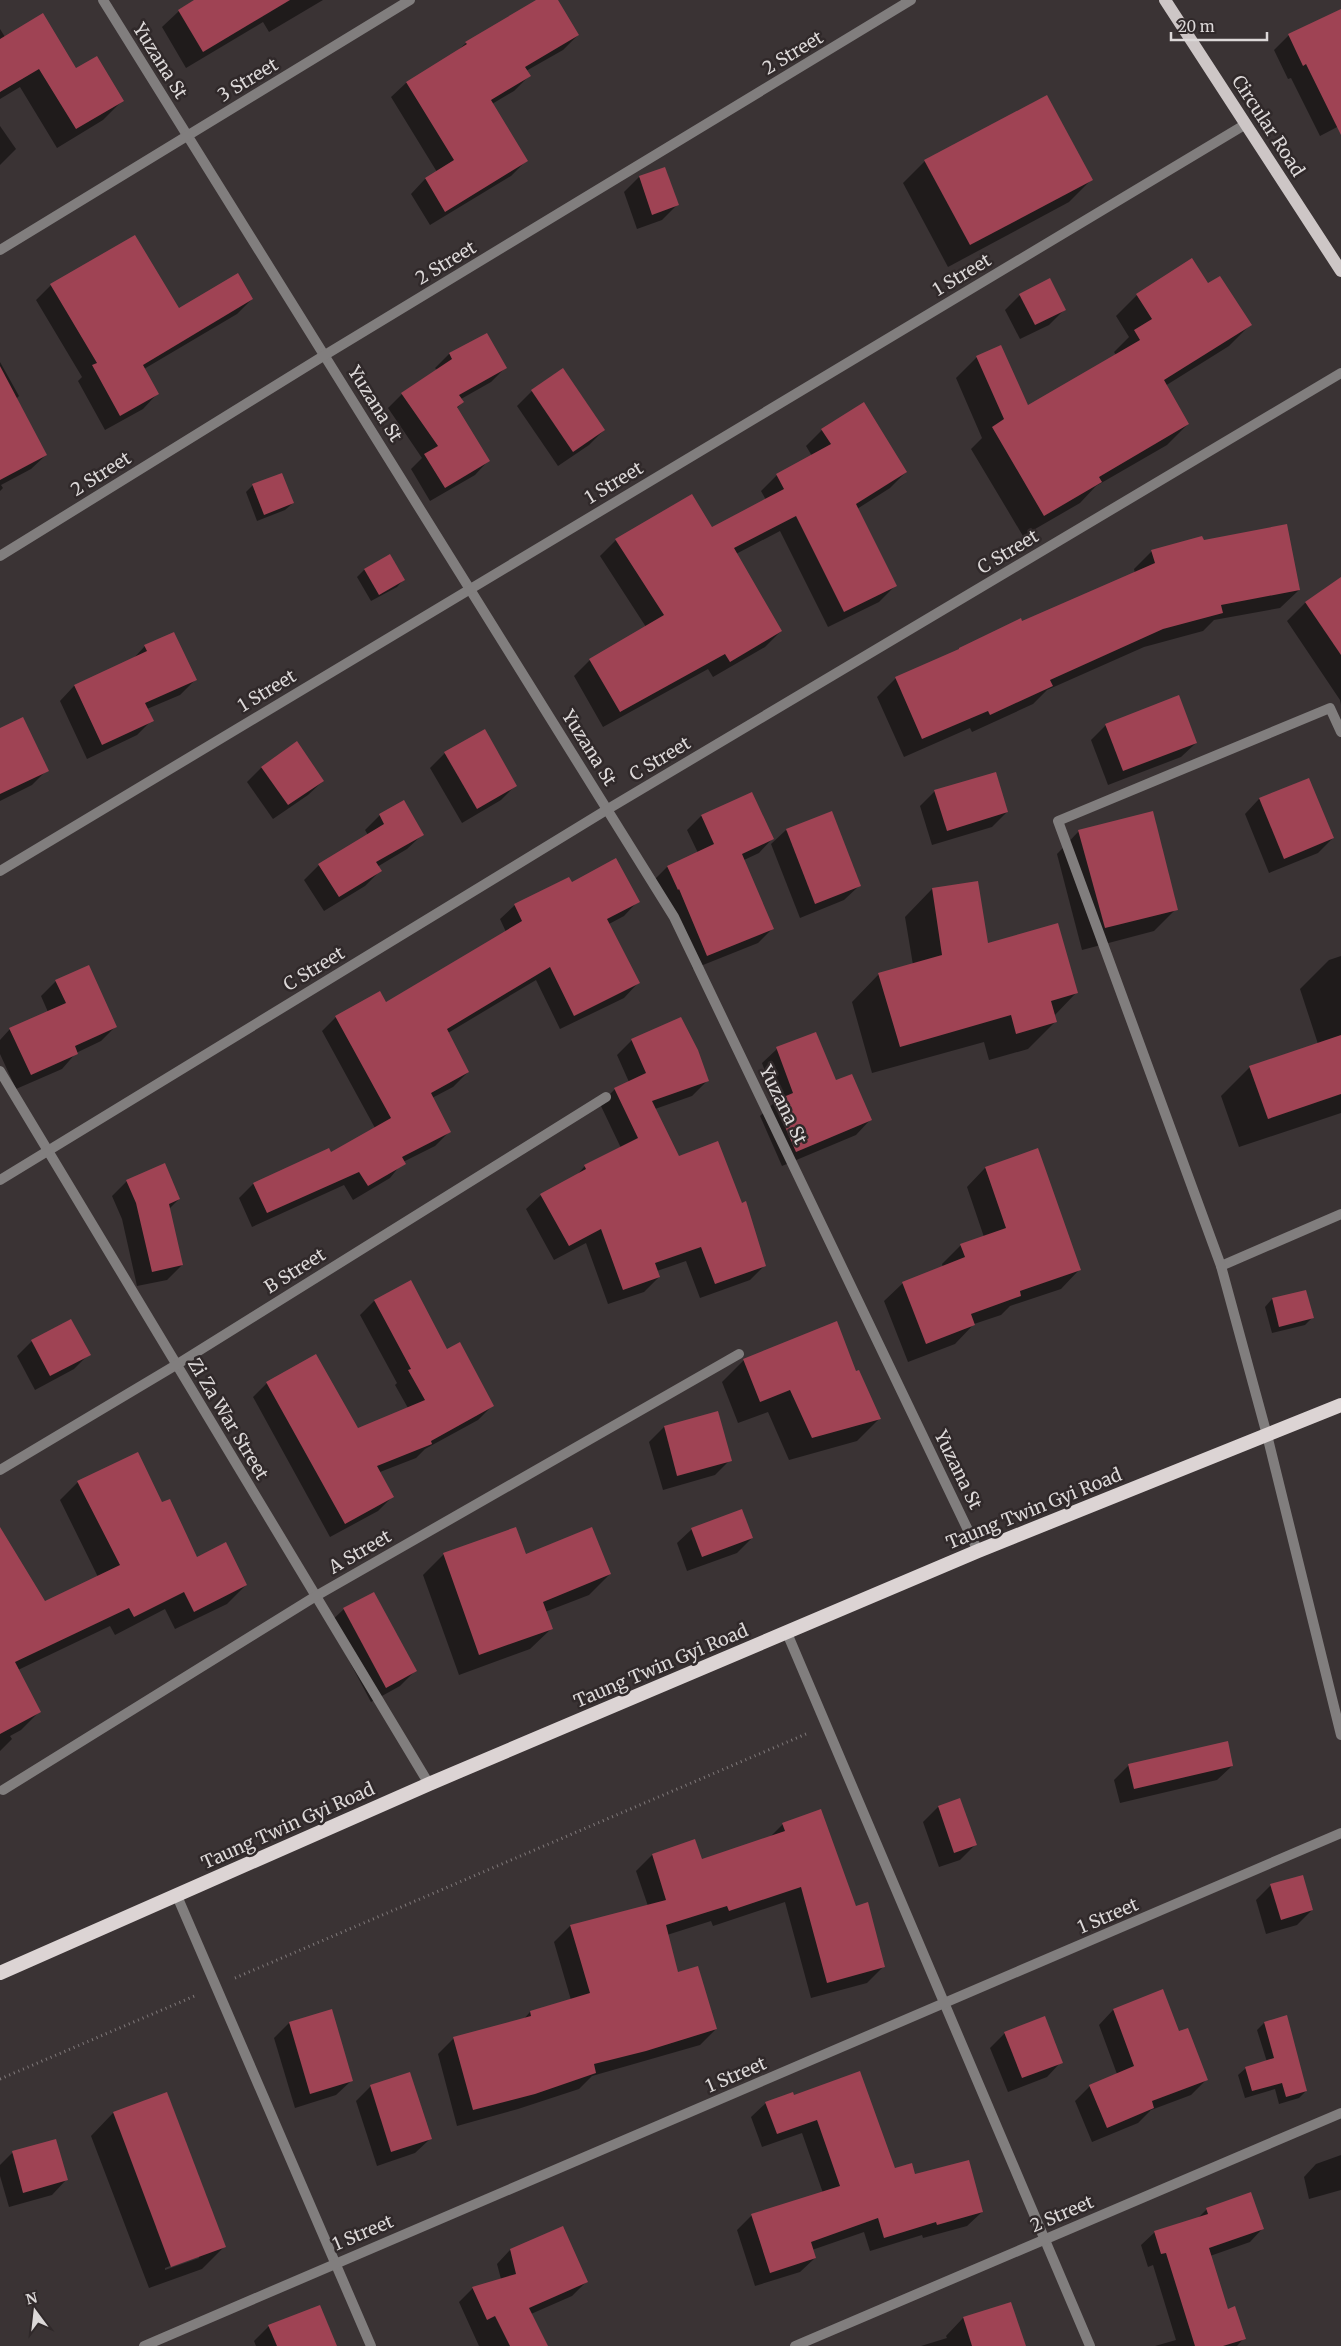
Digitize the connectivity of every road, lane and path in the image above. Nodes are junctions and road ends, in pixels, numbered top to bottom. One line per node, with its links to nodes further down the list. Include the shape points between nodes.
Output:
1 (103, 0): 6 (street, Yuzana St)
2 (410, 0): 6 (street, 3 Street)
3 (911, 0): 9 (street, 2 Street)
4 (1165, 0): 5 (main road, Circular Road)
5 (1246, 124): 8 (main road, Circular Road); 12 (street, 1 Street)
6 (188, 136): 7 (street, 3 Street); 9 (street, Yuzana St)
7 (0, 250)
8 (1341, 271)
9 (325, 355): 11 (street, 2 Street); 12 (street, Yuzana St)
10 (1341, 373): 14 (street, C Street)
11 (0, 556)
12 (470, 588): 14 (street, Yuzana St); 15 (street, 1 Street)
13 (1341, 732): 21 (street, via 1330,708 1058,821)
14 (608, 809): 18 (street, C Street); 27 (street, Yuzana St, via 674,916)
15 (0, 871)
16 (0, 1071): 18 (street, Zi Za War Street)
17 (606, 1097): 23 (street, B Street)
18 (48, 1151): 19 (street, C Street); 23 (street, Zi Za War Street)
19 (0, 1180)
20 (1341, 1214): 21 (street)
21 (1221, 1266): 25 (street)
22 (739, 1354): 28 (street, A Street)
23 (176, 1364): 26 (street, B Street); 28 (street, Zi Za War Street)
24 (1341, 1405): 25 (highway, Taung Twin Gyi Road)
25 (1267, 1435): 27 (highway, Taung Twin Gyi Road); 31 (street)
26 (0, 1470)
27 (978, 1551): 29 (highway, Taung Twin Gyi Road)
28 (316, 1596): 32 (street, Zi Za War Street); 33 (street, A Street)
29 (786, 1633): 30 (street); 32 (highway, Taung Twin Gyi Road)
30 (826, 1726): 37 (path); 38 (street)
31 (1341, 1735)
32 (429, 1784): 35 (highway, Taung Twin Gyi Road)
33 (3, 1790)
34 (1341, 1834): 38 (street, 1 Street)
35 (177, 1896): 36 (highway, Taung Twin Gyi Road); 37 (street)
36 (0, 1973)
37 (216, 1986): 39 (path); 42 (street)
38 (944, 2004): 41 (street); 42 (street, 1 Street)
39 (0, 2080)
40 (1341, 2113): 41 (street, 2 Street)
41 (1045, 2239): 45 (street, 2 Street); 46 (street)
42 (335, 2263): 43 (street, 1 Street); 44 (street)
43 (144, 2346)
44 (371, 2346)
45 (795, 2346)
46 (1090, 2346)

